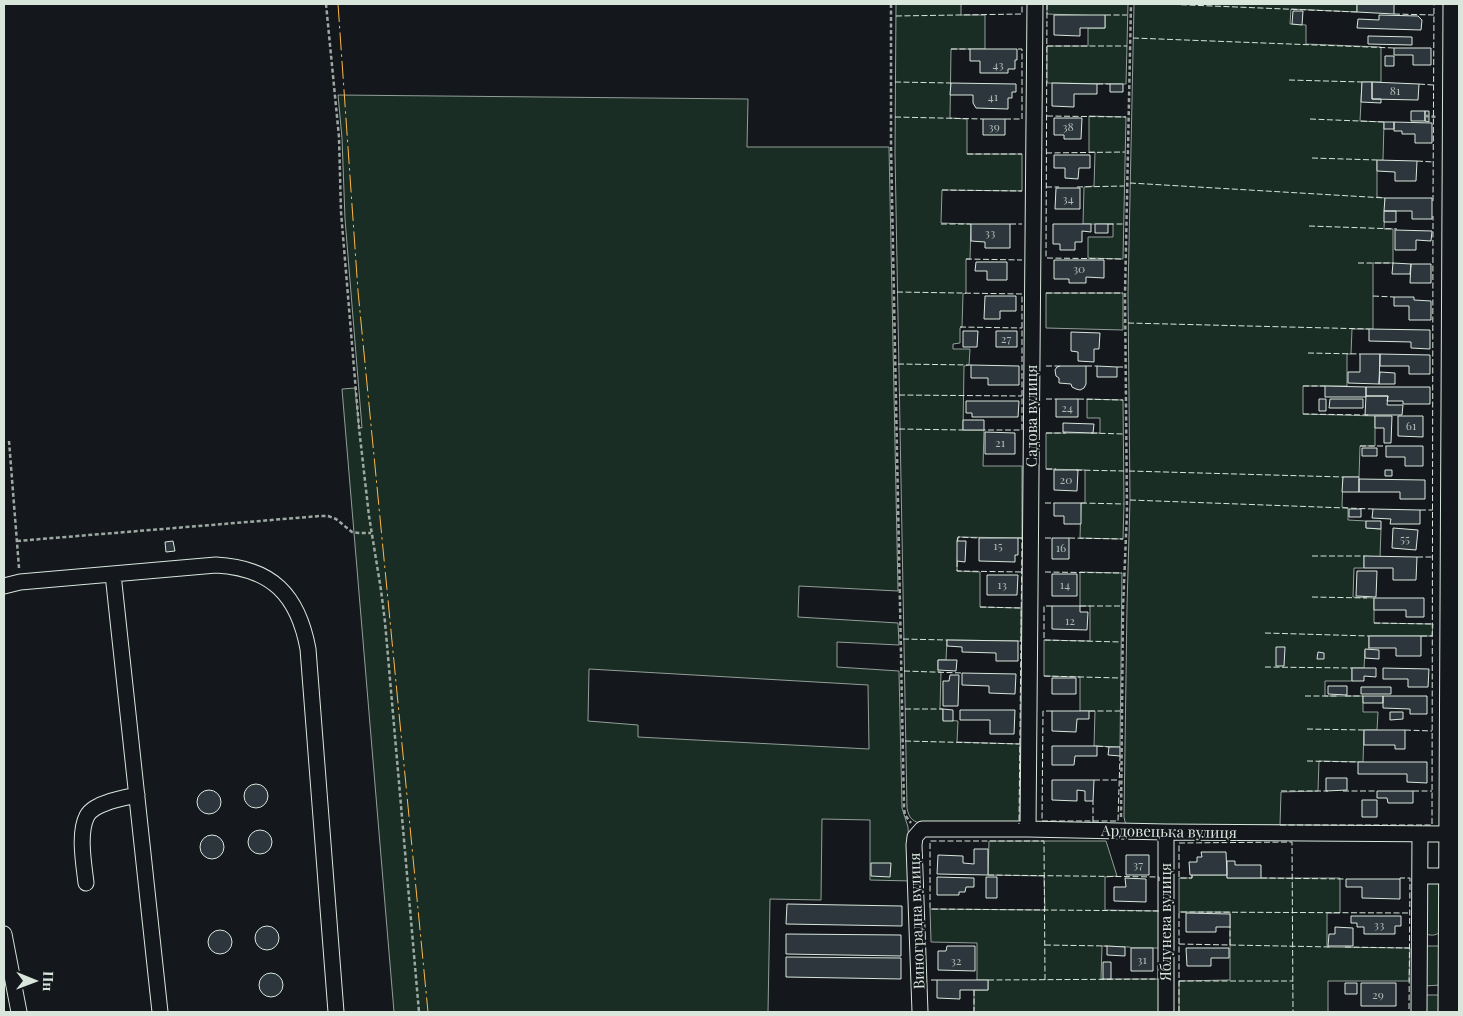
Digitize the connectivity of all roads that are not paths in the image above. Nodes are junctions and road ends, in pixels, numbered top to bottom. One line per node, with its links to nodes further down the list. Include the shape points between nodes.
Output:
1 (1035, 4): 6 (street, Садова вулиця)
2 (1456, 5): 10 (highway)
3 (113, 574): 4 (street); 5 (street); 17 (street, via 233,566 267,577 289,599 298,615 308,649)
4 (4, 586)
5 (137, 795): 13 (street, via 108,802 87,815 82,842); 16 (street)
6 (1028, 829): 7 (street, Ардовецька вулиця, via 927,828); 8 (street, Ардовецька вулиця)
7 (919, 831): 18 (street, Виноградна вулиця, via 914,845)
8 (1166, 832): 9 (street, Ардовецька вулиця); 19 (street, Яблунева вулиця)
9 (1420, 834): 10 (street, Ардовецька вулиця); 12 (street)
10 (1450, 834): 11 (highway)
11 (1453, 865): 12 (street); 21 (highway)
12 (1420, 876): 20 (street)
13 (86, 883)
14 (4, 934): 15 (street)
15 (19, 1012)
16 (160, 1012)
17 (336, 1012)
18 (920, 1012)
19 (1166, 1012)
20 (1419, 1012)
21 (1449, 1012)

